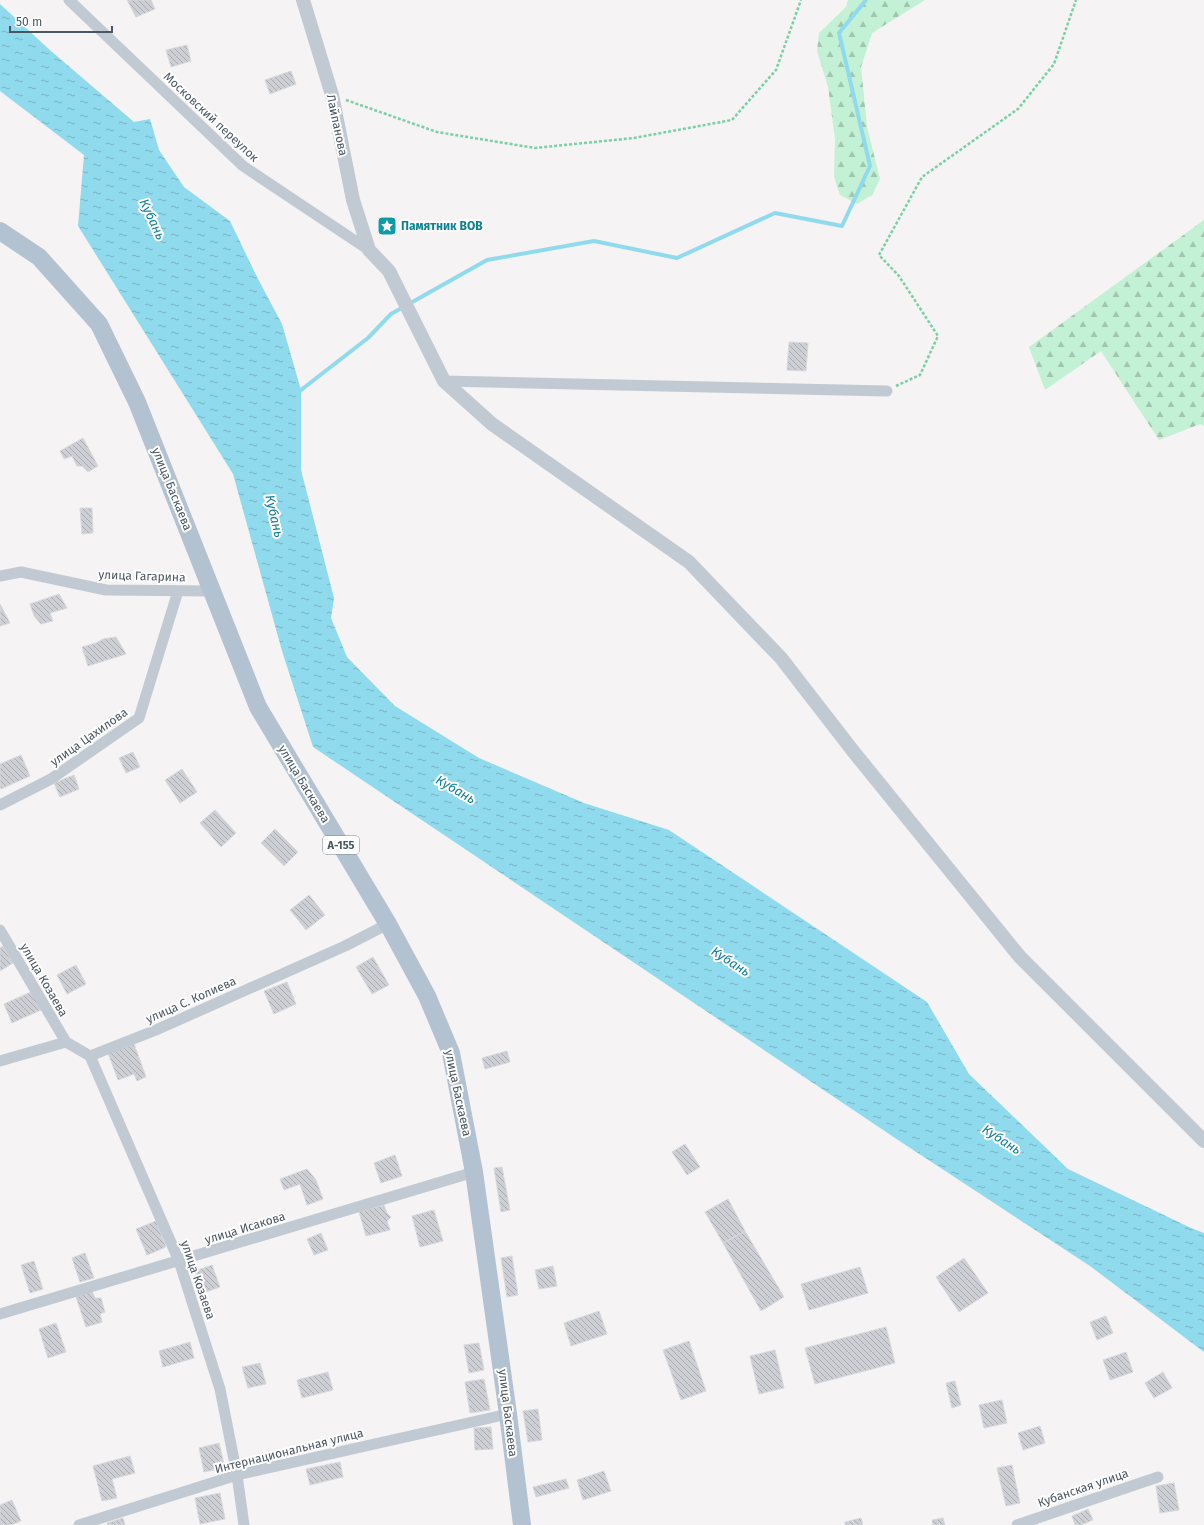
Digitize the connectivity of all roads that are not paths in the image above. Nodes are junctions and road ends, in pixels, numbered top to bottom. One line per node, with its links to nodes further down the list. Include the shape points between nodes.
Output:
1 (69, 0): 4 (street, Московский переулок, via 243,166)
2 (303, 0): 4 (street, Лайпанова, via 332,95 353,200)
3 (0, 231): 9 (main road, улица Баскаева / А-155, via 38,257 99,324 137,402)
4 (369, 250): 5 (street, via 390,271)
5 (444, 381): 6 (street); 16 (street, via 492,424 689,562 781,658 1020,957)
6 (887, 391)
7 (0, 576): 8 (street, улица Гагарина, via 21,572 106,590)
8 (178, 591): 9 (street, улица Гагарина); 10 (street, улица Цахилова, via 139,718 51,779)
9 (213, 591): 11 (main road, улица Баскаева / А-155, via 258,707)
10 (0, 805)
11 (388, 924): 14 (street, улица С. Колиева, via 345,946 156,1030); 17 (main road, улица Баскаева / А-155, via 427,996 451,1053)
12 (0, 930): 13 (street, улица Козаева)
13 (66, 1042): 14 (street); 15 (street)
14 (90, 1056): 18 (street, улица Козаева)
15 (0, 1061)
16 (1204, 1141)
17 (474, 1172): 18 (street, улица Исакова); 20 (main road, улица Баскаева / А-155)
18 (179, 1261): 19 (street, улица Исакова); 21 (street, улица Козаева, via 220,1389)
19 (0, 1314)
20 (508, 1414): 21 (street, Интернациональная улица); 25 (main road, улица Баскаева / А-155)
21 (237, 1475): 23 (street, Интернациональная улица); 24 (street, улица Козаева)
22 (1158, 1476): 26 (street, Кубанская улица)
23 (79, 1525)
24 (244, 1525)
25 (522, 1525)
26 (1017, 1525)

